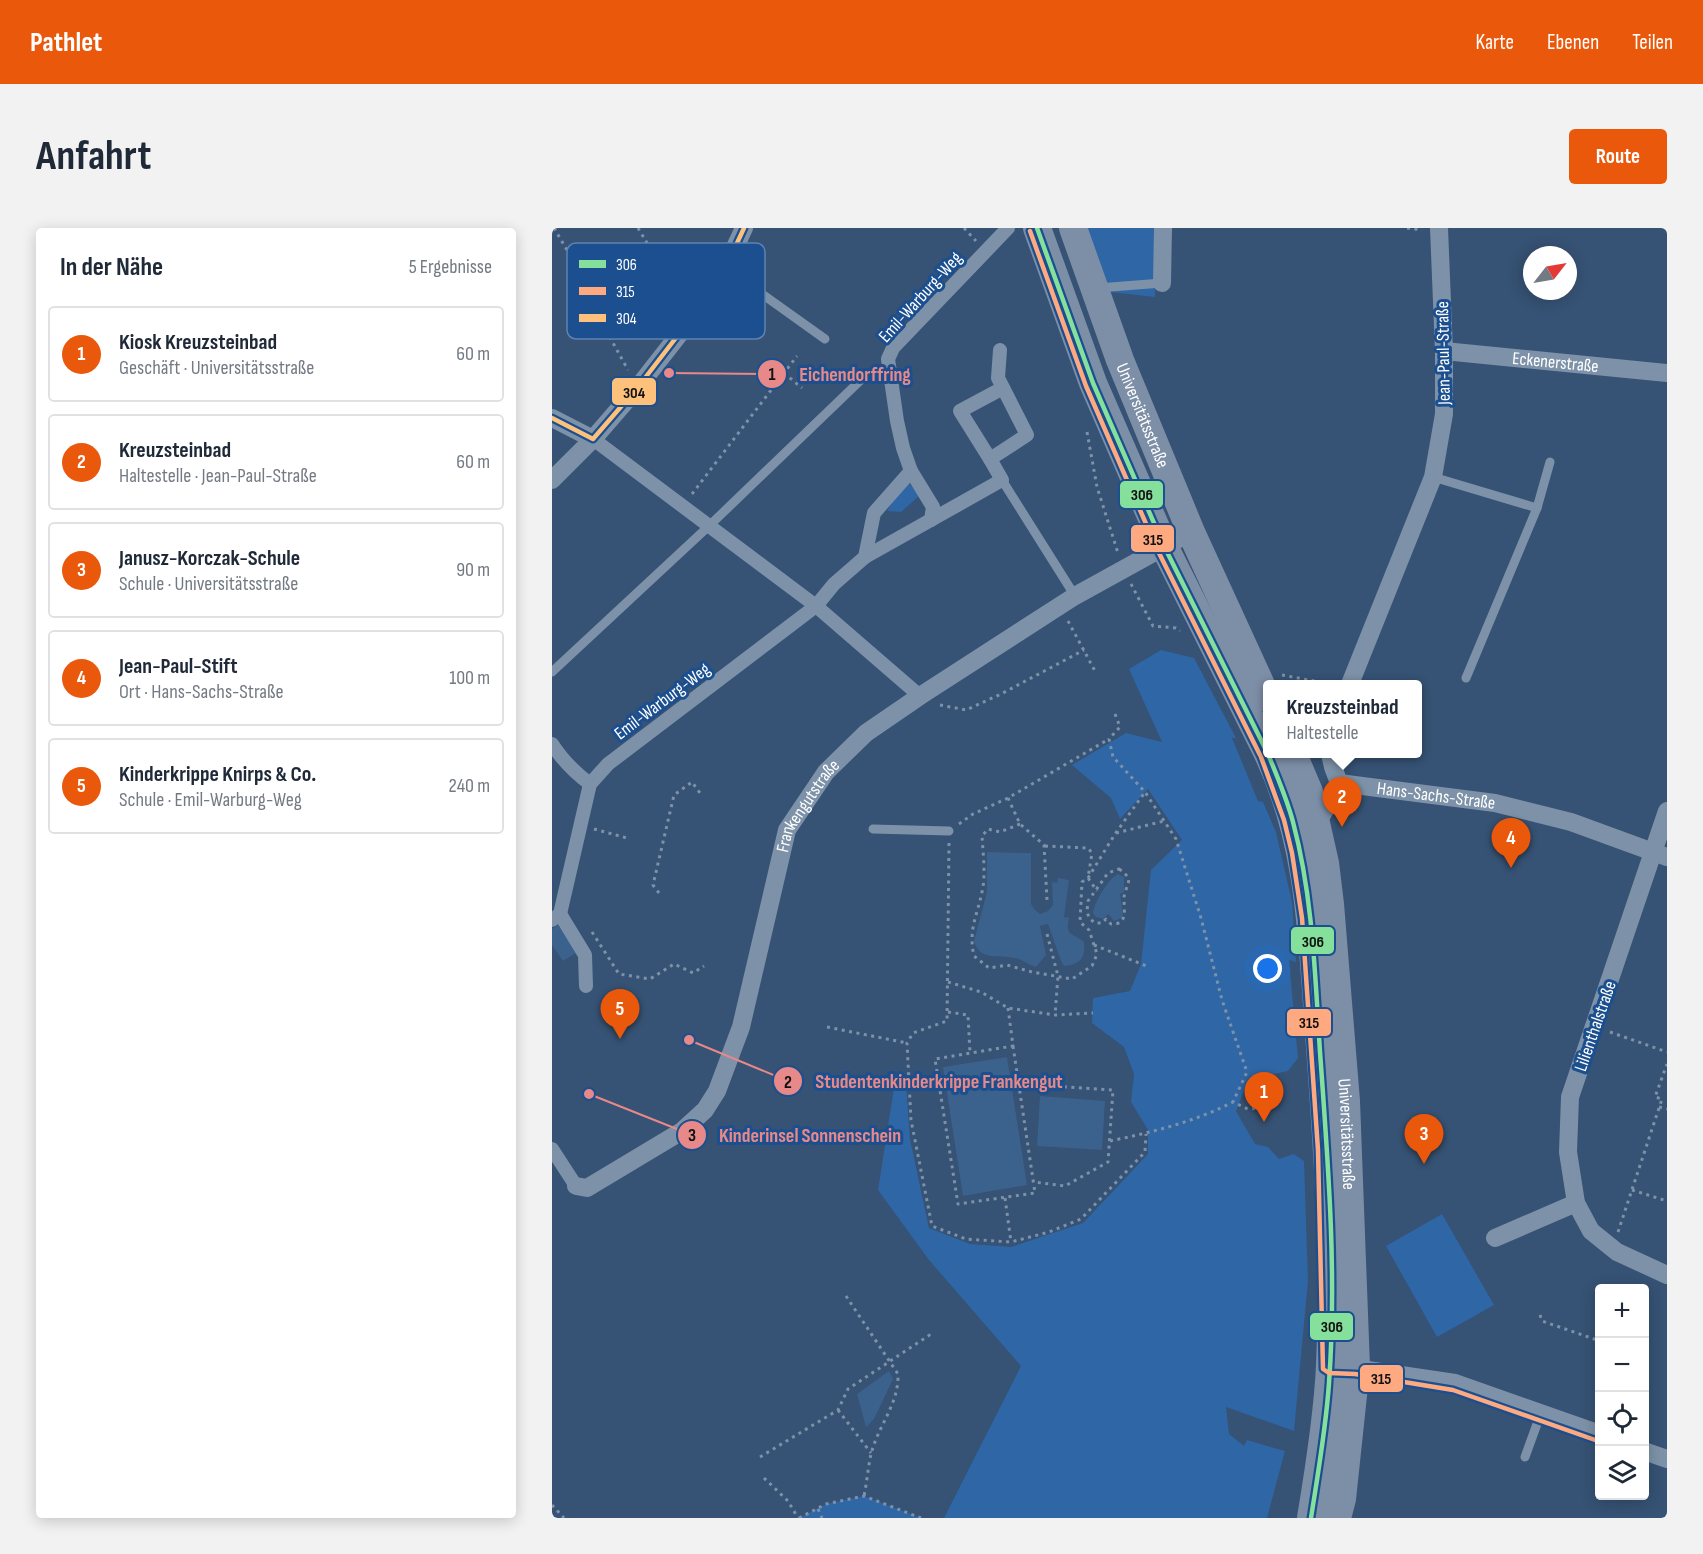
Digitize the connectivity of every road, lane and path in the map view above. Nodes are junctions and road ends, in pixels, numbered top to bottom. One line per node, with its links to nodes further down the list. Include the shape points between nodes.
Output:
1 (553, 228): 11 (path)
2 (638, 228): 9 (path)
3 (744, 228): 10 (street)
4 (1008, 228): 32 (street, Emil-Warburg-Weg, via 893,348 888,359 897,421)
5 (1037, 228): 41 (main road, Universitätsstraße, via 1093,383)
6 (1072, 228): 13 (main road, Universitätsstraße)
7 (1163, 228): 12 (street)
8 (1439, 228): 19 (street, Jean-Paul-Straße)
9 (647, 243)
10 (737, 243)
11 (567, 251)
12 (1162, 283): 13 (lane)
13 (1094, 289): 40 (main road, Universitätsstraße)
14 (765, 296): 17 (lane)
15 (611, 339): 24 (path)
16 (676, 339): 24 (street)
17 (825, 339)
18 (1000, 350): 26 (street, via 998,378)
19 (1444, 351): 22 (street, Eckenerstraße); 33 (street, Jean-Paul-Straße, via 1444,414)
20 (797, 356): 21 (path)
21 (784, 373): 25 (path); 36 (path)
22 (1667, 373)
23 (866, 375): 39 (lane)
24 (638, 387): 29 (street)
25 (802, 388)
26 (1003, 388): 30 (street, via 1027,435); 30 (street, via 960,411)
27 (552, 418): 29 (street)
28 (1085, 424): 43 (path, via 1097,487)
29 (593, 439): 34 (street); 36 (street)
30 (990, 459): 35 (street)
31 (1550, 462): 37 (lane)
32 (911, 471): 38 (street, Emil-Warburg-Weg, via 933,507); 42 (street, via 874,513)
33 (1433, 477): 37 (lane); 52 (street, Jean-Paul-Straße)
34 (552, 480)
35 (1002, 480): 38 (street); 44 (lane)
36 (683, 505): 39 (street)
37 (1537, 508): 50 (lane)
38 (931, 520): 42 (street, Emil-Warburg-Weg)
39 (710, 525): 45 (street); 49 (lane)
40 (1191, 532): 41 (street, Frankengutstraße); 51 (main road, Universitätsstraße)
41 (1164, 546): 43 (street, Frankengutstraße); 57 (main road, Universitätsstraße)
42 (865, 557): 45 (street, Emil-Warburg-Weg)
43 (1123, 569): 44 (street, Frankengutstraße); 46 (path, via 1153,626 1176,628)
44 (1067, 601): 47 (path); 53 (street, Frankengutstraße)
45 (816, 606): 53 (street); 62 (street, Emil-Warburg-Weg, via 608,764)
46 (1182, 633)
47 (1084, 650): 48 (path); 53 (path, via 966,710)
48 (1095, 671)
49 (552, 672)
50 (1466, 678)
51 (1270, 680)
52 (1352, 680)
53 (920, 696): 111 (street, Frankengutstraße, via 866,733 826,772 787,830 741,1027 717,1091 705,1110 682,1131 587,1188)
54 (1115, 714): 55 (path, via 1120,727)
55 (1109, 739): 63 (path, via 1113,757); 65 (path)
56 (552, 744): 62 (street, via 563,761)
57 (1263, 745)
58 (1270, 758): 125 (main road, Universitätsstraße, via 1293,819 1310,908 1325,1111 1330,1258)
59 (1295, 758): 69 (main road, Universitätsstraße, via 1309,792)
60 (1331, 758): 61 (street)
61 (1339, 783): 69 (street); 78 (street, Hans-Sachs-Straße, via 1495,803 1571,822)
62 (590, 784): 70 (street)
63 (1145, 792): 67 (path); 75 (path)
64 (700, 793): 71 (path, via 692,782 674,795)
65 (1008, 798): 68 (path); 74 (path, via 973,814)
66 (1667, 811): 78 (street, Lilienthalstraße)
67 (1164, 820): 75 (path); 103 (path, via 1176,839 1247,1072)
68 (1020, 824): 77 (path); 88 (path, via 1000,832 988,829 982,836 983,890 972,927 974,956 989,968 1007,965)
69 (1316, 824): 125 (main road, Universitätsstraße, via 1330,904 1346,1101)
70 (581, 825): 76 (path); 83 (street)
71 (665, 828): 73 (path); 81 (path, via 653,885)
72 (873, 829): 74 (lane)
73 (671, 830)
74 (949, 831): 89 (path)
75 (1115, 834): 79 (path)
76 (627, 838)
77 (1044, 845): 79 (path, via 1088,848 1092,853); 82 (path)
78 (1661, 855): 95 (street, Lilienthalstraße)
79 (1088, 878): 80 (path); 85 (path, via 1082,882 1080,922 1089,930)
80 (1097, 891): 80 (path, via 1088,901 1089,918 1095,923 1106,919 1111,924 1123,920 1123,895 1128,886 1125,873 1119,869 1108,873)
81 (659, 893)
82 (1047, 900)
83 (556, 917): 86 (path, via 586,923 619,975 650,979 674,964 693,973); 90 (street, via 585,955)
84 (1047, 934): 88 (path)
85 (1094, 945): 87 (path); 88 (path, via 1097,954 1092,966 1072,979)
86 (704, 966)
87 (1149, 967)
88 (1058, 976): 94 (path)
89 (948, 982): 91 (path, via 981,992); 92 (path)
90 (586, 986)
91 (1008, 1008): 94 (path); 98 (path)
92 (948, 1012): 97 (path, via 947,1021 913,1033); 100 (path, via 968,1015)
93 (1093, 1013): 94 (path)
94 (1055, 1015)
95 (1594, 1026): 99 (path); 115 (street, Lilienthalstraße, via 1570,1097 1568,1152)
96 (827, 1027): 97 (path)
97 (907, 1044): 117 (path, via 911,1120 932,1226 966,1239)
98 (1013, 1046): 100 (path); 102 (path)
99 (1667, 1052)
100 (970, 1053): 113 (path, via 935,1059 958,1204)
101 (1667, 1064): 104 (path, via 1655,1097 1662,1099)
102 (1020, 1084): 108 (path, via 1113,1090); 110 (path)
103 (1233, 1102): 105 (path, via 1248,1109); 107 (path, via 1207,1115)
104 (1659, 1107): 106 (path); 112 (path)
105 (1263, 1108)
106 (1667, 1109)
107 (1146, 1134): 108 (path); 117 (path, via 1145,1152 1081,1219)
108 (1110, 1141): 110 (path, via 1108,1162 1065,1186)
109 (552, 1149): 111 (street)
110 (1034, 1182): 113 (path, via 1035,1193)
111 (576, 1186)
112 (1632, 1190): 114 (path); 118 (path)
113 (1005, 1198): 117 (path)
114 (1667, 1201)
115 (1576, 1203): 116 (street); 118 (street, Lilienthalstraße, via 1591,1231)
116 (1495, 1238)
117 (1011, 1242)
118 (1612, 1249): 119 (street, Lilienthalstraße)
119 (1667, 1275)
120 (846, 1296): 124 (path)
121 (1540, 1315): 123 (path, via 1542,1321)
122 (931, 1334): 124 (path)
123 (1595, 1340)
124 (888, 1362): 126 (path, via 848,1389); 129 (path, via 898,1374 898,1386)
125 (1343, 1366): 127 (street, via 1455,1383); 142 (main road, Universitätsstraße); 143 (main road, Universitätsstraße, via 1342,1499)
126 (838, 1410): 129 (path); 131 (path)
127 (1540, 1413): 128 (street); 132 (lane)
128 (1595, 1433)
129 (871, 1453): 135 (path)
130 (1649, 1453): 133 (street)
131 (760, 1457)
132 (1525, 1457)
133 (1667, 1459)
134 (764, 1478): 139 (path, via 788,1501)
135 (864, 1496): 137 (path); 141 (path)
136 (552, 1505): 138 (path)
137 (818, 1509): 139 (path); 140 (path)
138 (564, 1518)
139 (798, 1518)
140 (822, 1518)
141 (921, 1518)
142 (1311, 1518)
143 (1337, 1518)

